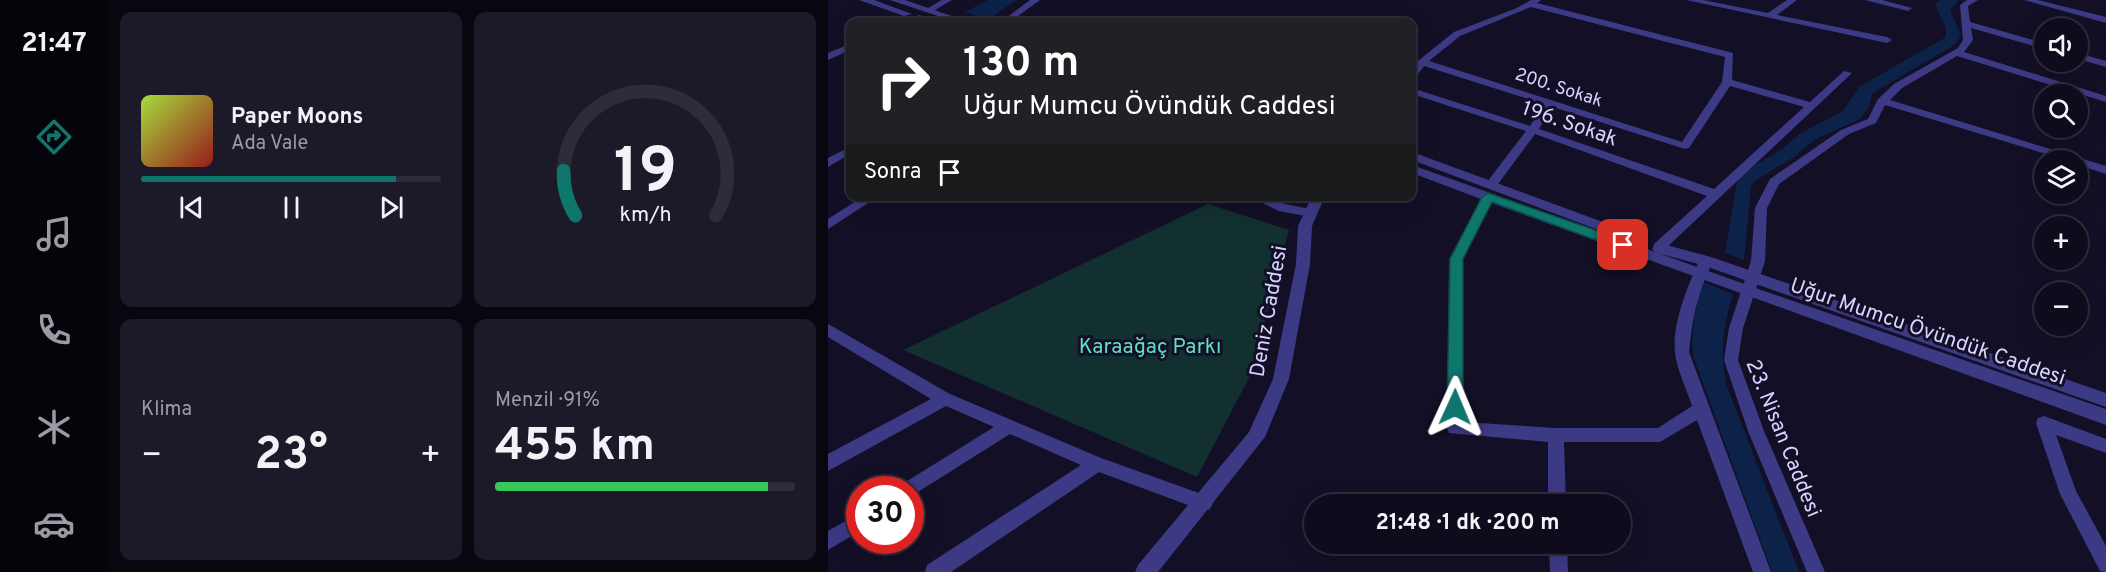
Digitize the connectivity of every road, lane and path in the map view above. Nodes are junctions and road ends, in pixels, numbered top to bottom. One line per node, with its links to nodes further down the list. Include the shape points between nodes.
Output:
1 (864, 0): 14 (street)
2 (895, 0): 12 (street)
3 (948, 0): 12 (street)
4 (1036, 0): 16 (street)
5 (1690, 0): 13 (street)
6 (1793, 0): 13 (street)
7 (1869, 0): 11 (street)
8 (1974, 0): 18 (street, via 1964,5)
9 (2028, 0): 17 (street)
10 (1534, 2): 25 (street, via 1457,34); 29 (street, via 1730,55)
11 (1908, 8)
12 (927, 10): 15 (street)
13 (1770, 16): 19 (street)
14 (919, 18)
15 (950, 18)
16 (1011, 18)
17 (2106, 20)
18 (1967, 24): 20 (street); 22 (street, via 1968,40)
19 (1887, 40)
20 (2034, 43)
21 (846, 49): 23 (street)
22 (1957, 53): 31 (street); 32 (street, 23. Nisan Caddesi, via 1898,86)
23 (828, 57)
24 (2088, 59): 26 (street)
25 (1422, 62): 27 (street); 33 (street, 200. Sokak)
26 (2106, 64)
27 (1416, 70)
28 (1847, 73): 34 (street)
29 (1727, 82): 33 (street, 200. Sokak, via 1685,146); 34 (street)
30 (1416, 92): 35 (street, 196. Sokak)
31 (2106, 99)
32 (1882, 101): 36 (street); 52 (street, 23. Nisan Caddesi, via 1872,121 1845,132 1774,182 1761,208 1758,261)
33 (1550, 103): 35 (street)
34 (1810, 105): 44 (street)
35 (1533, 130): 43 (street); 44 (street, 196. Sokak)
36 (2041, 150)
37 (846, 152): 39 (street)
38 (1416, 158): 43 (street)
39 (828, 163)
40 (2088, 164): 42 (street)
41 (1416, 170): 43 (street)
42 (2106, 170)
43 (1490, 191): 50 (street); 51 (street, via 1667,261); 59 (street, via 1456,259 1455,428)
44 (1715, 194): 50 (street)
45 (865, 201): 49 (street)
46 (1266, 201): 48 (street)
47 (1317, 201): 48 (street, Deniz Caddesi)
48 (1311, 213): 65 (street, Deniz Caddesi, via 1305,226 1303,264 1281,379 1256,437)
49 (828, 225)
50 (1659, 248): 51 (street)
51 (1709, 271): 52 (street); 56 (street, via 1692,291 1682,352)
52 (1744, 284): 55 (street, Uğur Mumcu Övündük Caddesi); 57 (street, Uğur Mumcu Övündük Caddesi); 74 (street, 23. Nisan Caddesi, via 1731,360 1756,431)
53 (828, 330): 54 (street)
54 (945, 399): 58 (street); 61 (street)
55 (2106, 400)
56 (1701, 409): 59 (street, via 1660,435); 73 (street)
57 (2106, 417)
58 (1010, 426): 62 (street); 63 (street)
59 (1556, 435): 64 (street)
60 (2106, 446): 69 (street, via 2044,423 2069,494)
61 (828, 463)
62 (1096, 464): 65 (street); 70 (street)
63 (924, 480)
64 (1557, 494)
65 (1204, 502): 71 (street, Deniz Caddesi)
66 (846, 530): 67 (street)
67 (828, 541)
68 (1558, 554): 72 (street)
69 (2106, 565)
70 (934, 572)
71 (1145, 572)
72 (1559, 572)
73 (1762, 572)
74 (1816, 572)

